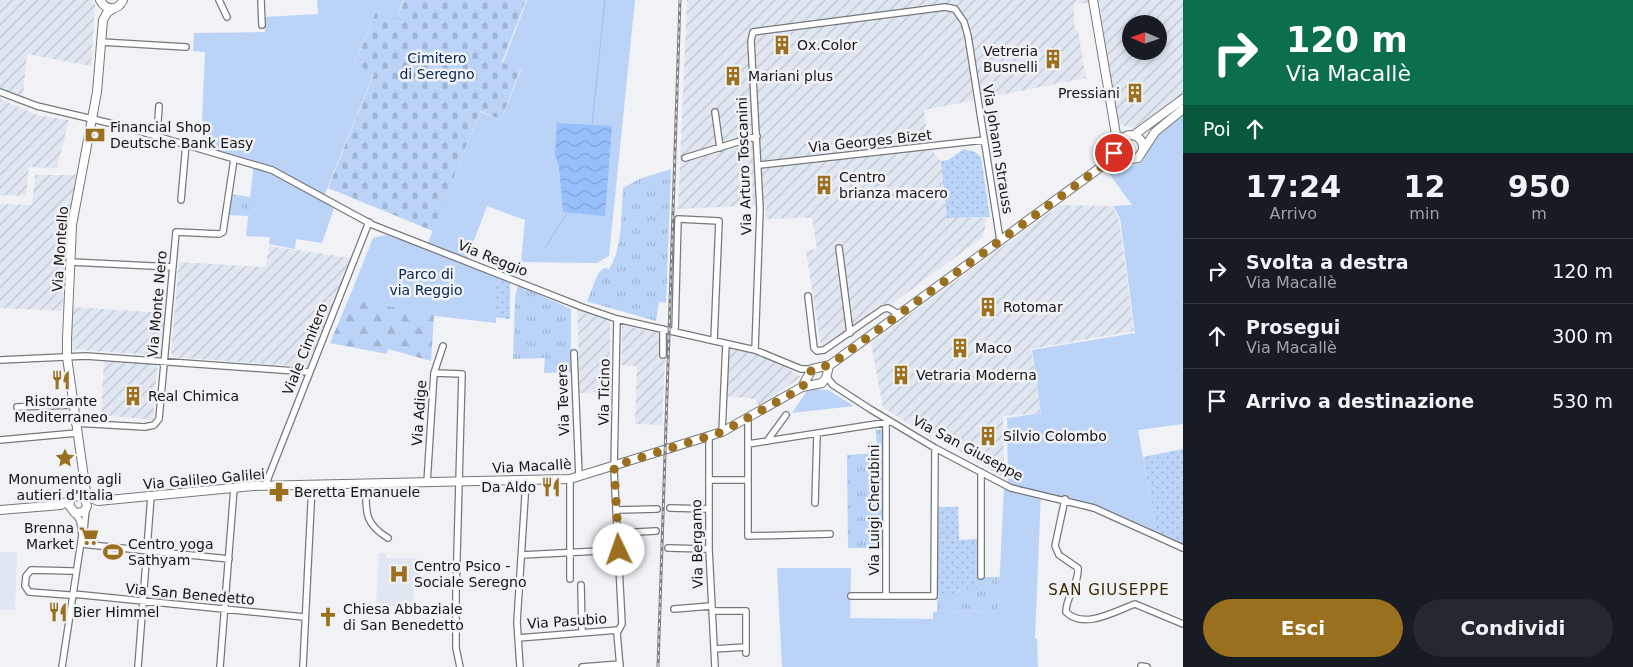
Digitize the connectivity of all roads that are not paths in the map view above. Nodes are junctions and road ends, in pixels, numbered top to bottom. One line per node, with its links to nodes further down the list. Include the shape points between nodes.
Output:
1 (100, 0): 6 (street, via 108,8); 10 (street, Via Montello)
2 (128, 0): 6 (street)
3 (219, 0): 7 (street)
4 (261, 0): 9 (street)
5 (1093, 0): 18 (street)
6 (119, 5): 10 (street, via 105,16)
7 (227, 17)
8 (803, 24): 22 (street, Via Arturo Toscanini, via 753,32 751,36); 23 (street, Via Johann Strauss, via 945,7 956,9 968,36)
9 (262, 25)
10 (102, 26): 11 (street, Via Montello)
11 (101, 42): 12 (street); 19 (street, Via Montello)
12 (186, 48)
13 (0, 92): 19 (street, Via Reggio, via 26,103)
14 (1183, 101): 21 (street)
15 (159, 106): 20 (street)
16 (1183, 109): 27 (street, via 1155,132)
17 (715, 112): 26 (street)
18 (1112, 118): 21 (street, via 1120,130); 25 (street)
19 (93, 120): 20 (street, Via Reggio); 37 (street, Via Montello, via 73,219)
20 (157, 135): 24 (street, Via Reggio)
21 (1132, 135): 25 (street, via 1124,137); 27 (street, via 1141,139)
22 (757, 136): 26 (street); 32 (street, Via Arturo Toscanini)
23 (984, 140): 32 (street, Via Georges Bizet); 35 (street, Via Johann Strauss)
24 (186, 144): 29 (street, Via Reggio); 33 (street)
25 (1118, 147): 30 (street); 31 (street)
26 (720, 148): 28 (street)
27 (1143, 151): 30 (street, via 1138,158)
28 (685, 158)
29 (234, 159): 34 (street, Via Reggio, via 283,174); 38 (street, Via Monte Nero, via 223,232 176,232)
30 (1126, 160): 31 (street)
31 (1105, 164): 35 (street)
32 (759, 165): 48 (street, Via Arturo Toscanini)
33 (181, 200)
34 (369, 222): 41 (street, Via Reggio); 54 (street, Viale Cimitero)
35 (1000, 240): 40 (street)
36 (839, 248): 44 (street)
37 (71, 262): 38 (street); 51 (street, Via Montello)
38 (174, 267): 53 (street, Via Monte Nero)
39 (808, 296): 44 (street, via 814,348 822,351)
40 (900, 315): 44 (street, via 888,308 883,309); 56 (street)
41 (618, 319): 42 (street, Via Reggio); 71 (street, Via Ticino)
42 (664, 329): 43 (street, Via Reggio); 50 (street)
43 (675, 332): 45 (street, Via Reggio); 45 (street, via 678,219 718,220)
44 (850, 333)
45 (714, 341): 46 (street, Via Reggio)
46 (726, 344): 48 (street, Via Reggio); 63 (street)
47 (443, 346): 55 (street, Via Adige)
48 (755, 350): 56 (street, Via Reggio)
49 (574, 353): 74 (street, Via Tevere)
50 (663, 355)
51 (67, 357): 52 (street); 53 (street); 57 (street, Via Montello)
52 (0, 360)
53 (164, 360): 54 (street); 61 (street, Via Monte Nero, via 159,419 154,425)
54 (309, 372): 83 (street, Viale Cimitero)
55 (434, 373): 79 (street, via 462,374); 80 (street, Via Adige)
56 (817, 376): 60 (street, Via Macallè); 62 (street, Via San Giuseppe)
57 (73, 405): 58 (street); 61 (street, Via Montello)
58 (17, 408)
59 (786, 415): 68 (street)
60 (748, 419): 63 (street, Via Macallè); 69 (street)
61 (75, 423): 64 (street, Via Montello)
62 (889, 423): 65 (street); 70 (street, Via San Giuseppe); 117 (street, Via Luigi Cherubini)
63 (722, 432): 66 (street, Via Macallè)
64 (77, 434): 67 (street); 73 (street, Via Montello)
65 (817, 434): 68 (street); 89 (street)
66 (708, 437): 71 (street, Via Macallè); 76 (street, Via Bergamo)
67 (0, 440)
68 (767, 441): 69 (street)
69 (748, 444): 77 (street)
70 (935, 448): 72 (street, Via San Giuseppe); 117 (street, via 934,596)
71 (614, 466): 74 (street, Via Macallè); 95 (street, Via Ticino)
72 (980, 472): 87 (street, Via San Giuseppe, via 1011,488); 112 (street)
73 (81, 474): 86 (street, Via Montello); 88 (street, Via Montello)
74 (578, 477): 75 (street, Via Macallè)
75 (570, 479): 78 (street, Via Macallè); 108 (street)
76 (709, 480): 77 (street, Via Bergamo); 93 (street, Via Bergamo)
77 (748, 480): 99 (street, via 748,536)
78 (526, 481): 79 (street, Via Macallè); 109 (street)
79 (457, 482): 80 (street, Via Macallè); 133 (street, via 456,648)
80 (427, 483): 81 (street, Via Macallè)
81 (366, 484): 82 (street, Via Macallè); 101 (street, via 367,518)
82 (312, 485): 83 (street, Via Galileo Galilei); 122 (street)
83 (265, 486): 84 (street, Via Galileo Galilei)
84 (234, 488): 85 (street, Via Galileo Galilei); 110 (street)
85 (151, 496): 88 (street, Via Galileo Galilei); 106 (street)
86 (71, 498): 88 (street, Via Galileo Galilei, via 77,496); 90 (street); 96 (street)
87 (1065, 499): 104 (street, Via San Giuseppe, via 1094,508); 123 (street, via 1055,546 1059,555 1078,568 1075,587 1066,600 1066,612 1075,619 1090,620 1135,604)
88 (86, 501): 96 (street, via 81,513); 100 (street)
89 (815, 503)
90 (61, 505): 94 (street); 96 (street)
91 (670, 508): 93 (street)
92 (657, 509): 95 (street)
93 (709, 509): 105 (street, Via Bergamo)
94 (0, 510)
95 (616, 510): 98 (street, Via Ticino)
96 (72, 512): 100 (street, via 80,521)
97 (656, 531): 98 (street)
98 (618, 533): 107 (street, Via Ticino)
99 (830, 534)
100 (82, 535): 102 (street)
101 (388, 538)
102 (81, 544): 106 (street); 115 (street)
103 (668, 548): 105 (street)
104 (1183, 548)
105 (708, 549): 120 (street, Via Bergamo)
106 (147, 550): 110 (street); 118 (street)
107 (619, 550): 108 (street); 124 (street, Via Ticino, via 622,624)
108 (570, 553): 109 (street); 113 (street)
109 (522, 555): 126 (street)
110 (229, 558): 121 (street)
111 (72, 571): 115 (street, Via San Benedetto, via 31,570 26,576 25,586 29,592)
112 (981, 576)
113 (570, 579)
114 (582, 585): 125 (street)
115 (71, 594): 118 (street, Via San Benedetto); 129 (street)
116 (851, 596): 117 (street)
117 (886, 596)
118 (144, 603): 121 (street, Via San Benedetto); 130 (street)
119 (674, 609): 120 (street, Via Bergamo)
120 (711, 609): 127 (street, Via Bergamo); 127 (street, Via Bergamo, via 746,611 746,650)
121 (225, 610): 122 (street, Via San Benedetto); 131 (street)
122 (304, 617): 132 (street)
123 (1183, 624)
124 (618, 630): 125 (street, Via Pasubio); 128 (street, Via Ticino)
125 (582, 632): 126 (street, Via Pasubio)
126 (518, 638): 134 (street)
127 (714, 649): 136 (street, Via Bergamo)
128 (620, 666): 135 (street)
129 (62, 667)
130 (138, 667)
131 (220, 667)
132 (302, 667)
133 (460, 667)
134 (520, 667)
135 (582, 667)
136 (715, 667)

